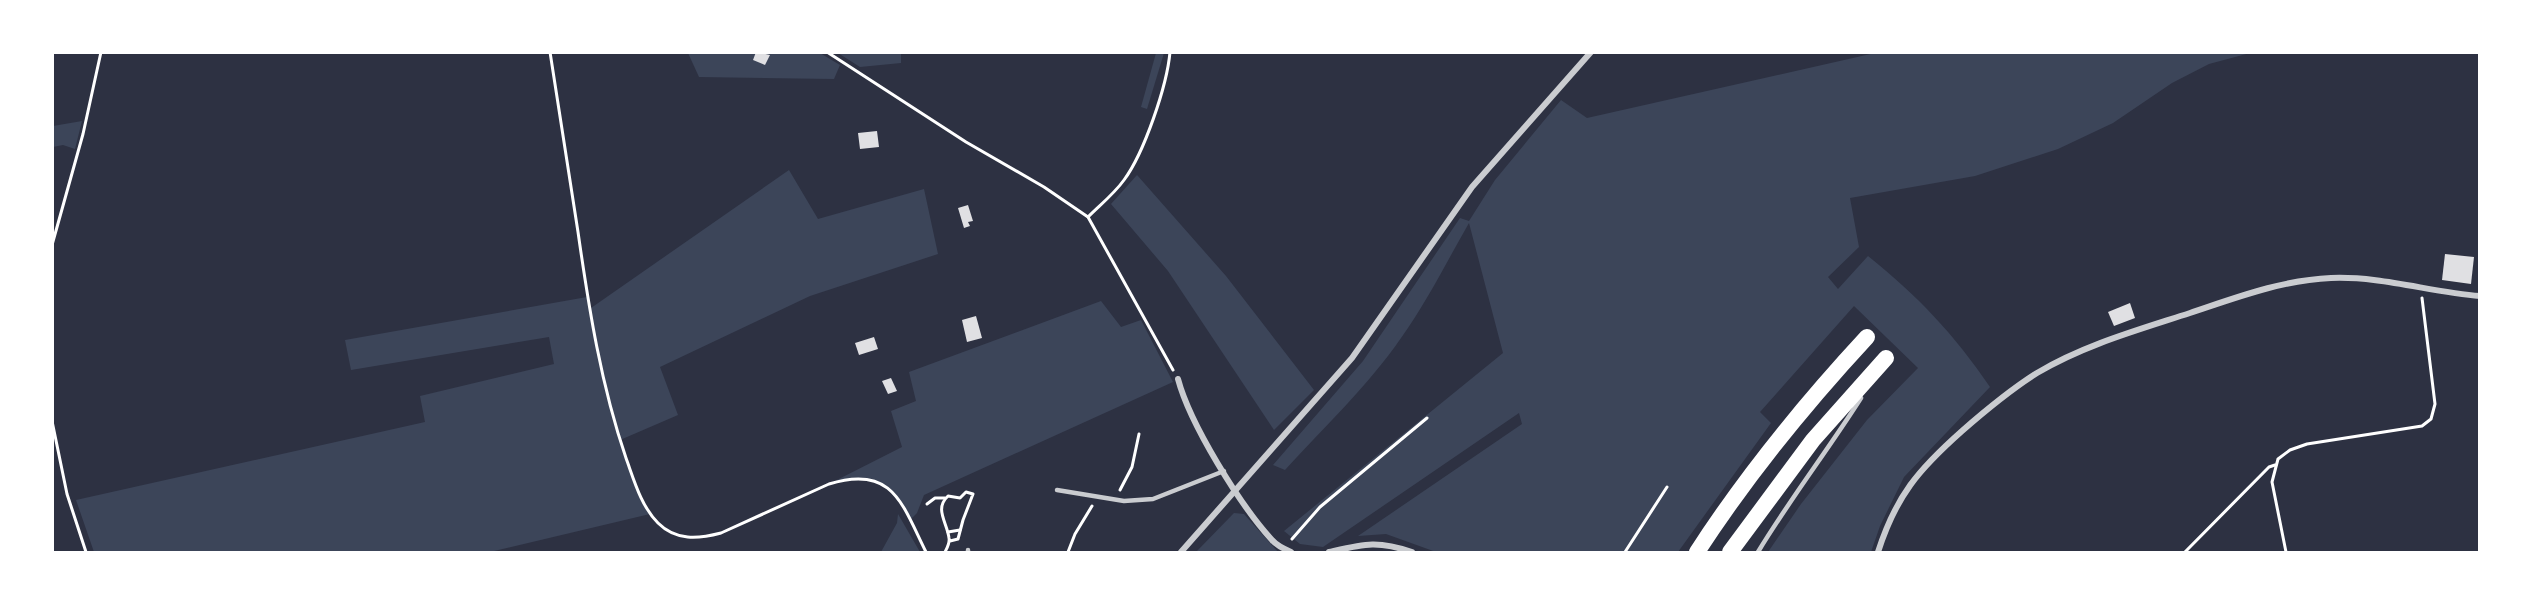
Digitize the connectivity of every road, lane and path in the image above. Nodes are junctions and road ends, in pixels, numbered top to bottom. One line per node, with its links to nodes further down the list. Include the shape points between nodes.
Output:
1 (101, 52): 7 (path)
2 (550, 52): 30 (path, via 606,398 634,482 650,514 671,533 702,538 829,484 868,478 884,485 898,499)
3 (827, 52): 6 (path)
4 (1170, 52): 6 (path, via 1134,165 1124,181)
5 (1591, 52): 20 (street, via 1472,187 1352,358)
6 (1088, 217): 12 (path)
7 (52, 245)
8 (2421, 288): 9 (street); 16 (path, via 2435,405 2431,419 2422,426 2307,444 2284,454); 41 (street, via 2349,278 2315,279 2246,294 2066,358 2015,388 1932,457 1899,500)
9 (2480, 296)
10 (1867, 337): 38 (highway, via 1791,423)
11 (1886, 358): 39 (highway, via 1812,440); 40 (lane)
12 (1178, 379): 17 (street, via 1184,400)
13 (1427, 418): 27 (path, via 1320,507)
14 (52, 421): 29 (path, via 67,494)
15 (1139, 434): 23 (path, via 1132,468)
16 (2275, 465): 42 (path); 43 (path, via 2272,482)
17 (1224, 471): 20 (street); 23 (lane, via 1153,499)
18 (1667, 487): 37 (path)
19 (1057, 490): 21 (lane)
20 (1236, 491): 33 (street); 34 (street, via 1273,542)
21 (1098, 497): 23 (lane); 32 (path)
22 (945, 498): 24 (path, via 935,498); 25 (path, via 973,494); 26 (path, via 941,511)
23 (1115, 500)
24 (927, 504)
25 (960, 530): 26 (path); 28 (path, via 958,539)
26 (948, 532): 28 (path)
27 (1300, 532)
28 (950, 541): 31 (path)
29 (86, 552)
30 (926, 552)
31 (945, 552)
32 (1068, 552)
33 (1181, 552)
34 (1291, 552)
35 (1329, 552): 36 (street, via 1379,543)
36 (1412, 552)
37 (1625, 552)
38 (1697, 552)
39 (1730, 552)
40 (1758, 552)
41 (1878, 552)
42 (2185, 552)
43 (2286, 552)

